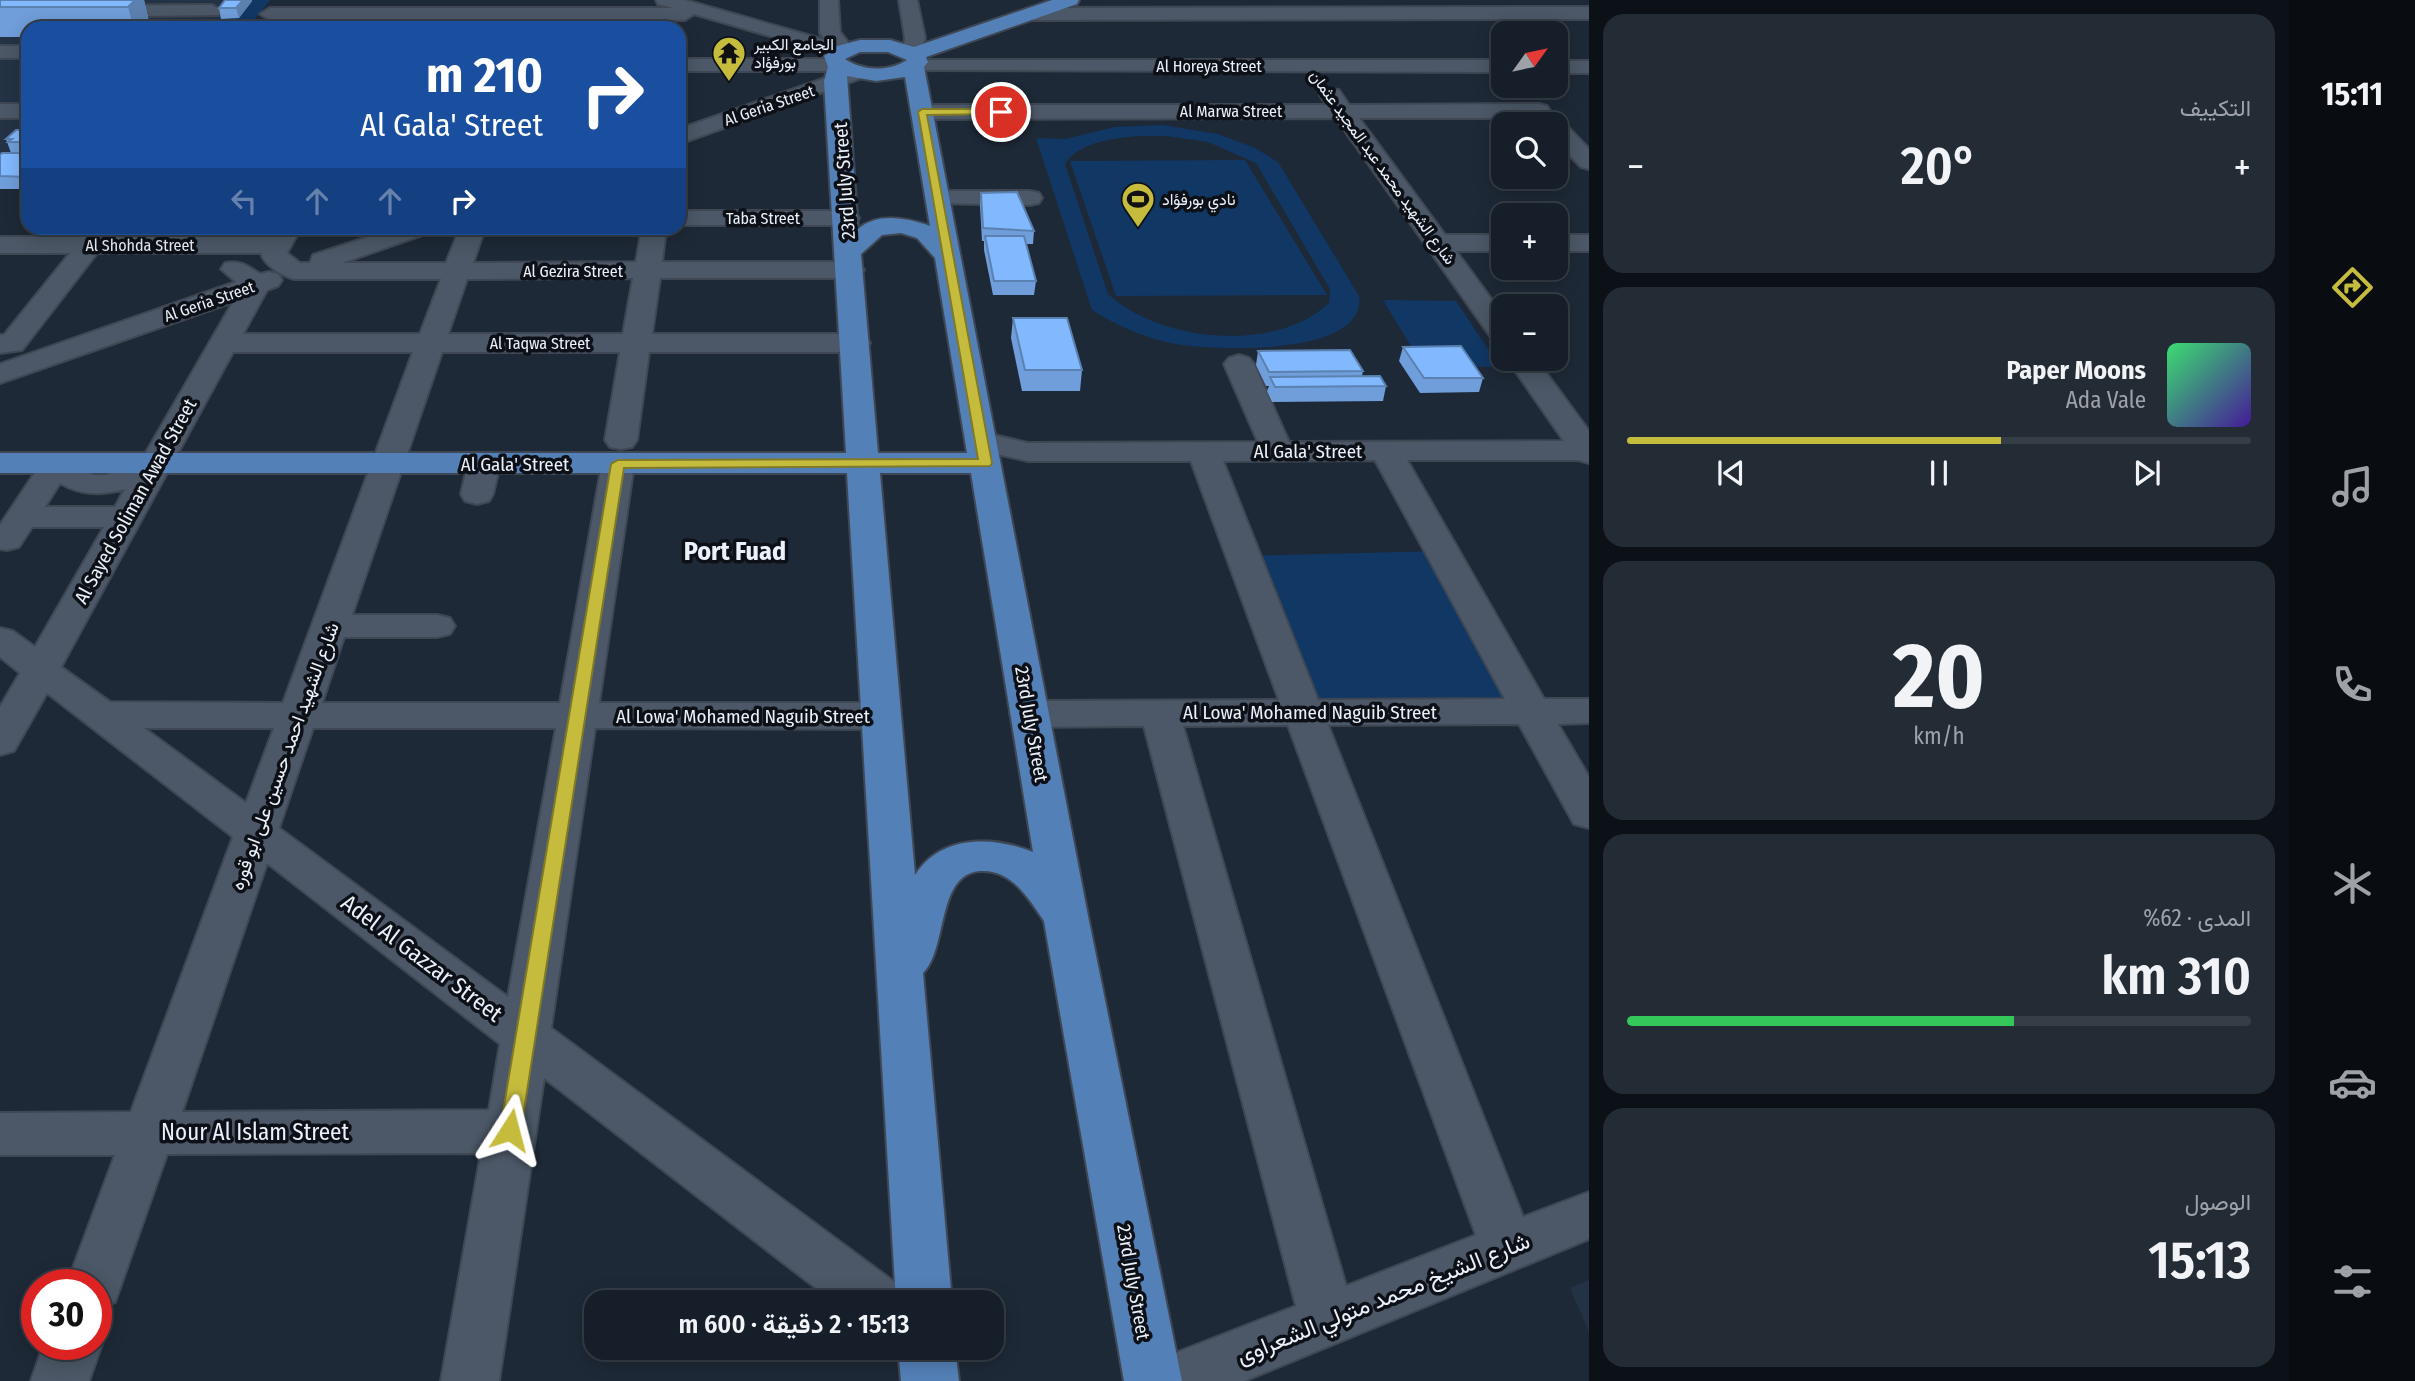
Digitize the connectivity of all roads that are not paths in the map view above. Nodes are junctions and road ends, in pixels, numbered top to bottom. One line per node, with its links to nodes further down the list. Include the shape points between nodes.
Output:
1 (665, 0): 16 (street)
2 (829, 0): 33 (street, 23rd July Street, via 830,33)
3 (908, 0): 25 (street, 23rd July Street)
4 (1070, 0): 7 (main road)
5 (216, 5): 13 (street); 14 (street)
6 (1437, 6): 9 (street); 19 (street); 20 (street)
7 (1029, 7): 19 (street); 25 (main road)
8 (0, 12): 13 (street)
9 (1589, 13)
10 (270, 14): 11 (street)
11 (410, 14): 12 (street)
12 (548, 14): 15 (street)
13 (166, 20)
14 (203, 21)
15 (604, 21)
16 (677, 21)
17 (686, 32): 33 (street)
18 (686, 32): 33 (street)
19 (1287, 34): 20 (street, Al Horeya Street); 25 (street, Al Horeya Street, via 1154,59); 27 (street, Al Horeya Street); 35 (street, شارع الشهيد محمد عبد المجيد عثمان)
20 (1471, 42): 26 (street, Al Horeya Street)
21 (1568, 51): 22 (street)
22 (1589, 51)
23 (0, 52): 24 (street)
24 (21, 52)
25 (911, 54): 33 (main road, via 891,73); 33 (main road, via 860,46); 36 (main road, 23rd July Street)
26 (1491, 57)
27 (1491, 63)
28 (686, 65): 33 (street)
29 (0, 67): 30 (street)
30 (21, 67)
31 (1568, 67): 32 (street)
32 (1589, 67)
33 (841, 68): 38 (street, Al Geria Street); 42 (street, Al Geria Street, via 759,109); 58 (main road, 23rd July Street)
34 (1527, 98): 37 (street)
35 (1343, 111): 36 (street, Al Marwa Street); 39 (street, Al Marwa Street); 53 (street, شارع الشهيد محمد عبد المجيد عثمان)
36 (922, 112): 45 (main road, 23rd July Street)
37 (1541, 112)
38 (686, 116)
39 (1491, 119)
40 (1568, 124): 41 (street, Al Marwa Street)
41 (1589, 126)
42 (686, 135)
43 (1568, 140): 44 (street)
44 (1589, 162)
45 (938, 198): 46 (street); 60 (main road, 23rd July Street)
46 (1030, 198)
47 (686, 219): 58 (street, Taba Street)
48 (332, 235): 59 (street, Al Geria Street)
49 (376, 235): 59 (street, Al Geria Street)
50 (470, 235): 61 (street, شارع الشهيد احمد حسين على ابو قوره)
51 (653, 235): 62 (street)
52 (97, 236): 57 (street, Al Shohda Street); 59 (street, Al Shohda Street); 69 (street)
53 (1438, 243): 54 (street); 64 (street, شارع الشهيد محمد عبد المجيد عثمان)
54 (1491, 243)
55 (1568, 243): 56 (street)
56 (1589, 243)
57 (0, 244)
58 (849, 247): 60 (main road, via 875,228 903,225 926,233); 62 (street, Al Gezira Street); 68 (main road, 23rd July Street)
59 (284, 250): 61 (street, Al Gezira Street); 63 (street, Al Geria Street)
60 (949, 257): 81 (main road, 23rd July Street)
61 (457, 271): 62 (street, Al Gezira Street); 66 (street, شارع الشهيد احمد حسين على ابو قوره)
62 (648, 271): 67 (street)
63 (246, 276): 65 (street, Al Sayed Soliman Awad Street); 69 (street, Al Geria Street); 72 (street, Al Geria Street)
64 (1491, 317)
65 (224, 343): 66 (street, Al Taqwa Street); 74 (street, Al Sayed Soliman Awad Street)
66 (431, 343): 67 (street, Al Taqwa Street); 82 (street, شارع الشهيد احمد حسين على ابو قوره)
67 (636, 343): 68 (street, Al Taqwa Street); 79 (street)
68 (856, 343): 80 (main road, 23rd July Street)
69 (4, 346)
70 (1239, 364): 76 (street)
71 (1530, 371): 78 (street)
72 (0, 374)
73 (0, 438): 74 (main road, Al Gala' Street)
74 (163, 451): 82 (main road, Al Gala' Street); 84 (street, via 114,482 94,485 72,479); 85 (street, Al Sayed Soliman Awad Street)
75 (1203, 451): 76 (street, Al Gala' Street); 81 (street, Al Gala' Street); 91 (street)
76 (1278, 451): 77 (street, Al Gala' Street)
77 (1386, 451): 78 (street, Al Gala' Street); 92 (street)
78 (1588, 451)
79 (620, 452): 80 (main road, Al Gala' Street); 82 (main road, Al Gala' Street); 82 (main road, Al Gala' Street, via 480,479); 97 (street)
80 (863, 452): 81 (main road, Al Gala' Street); 98 (main road, 23rd July Street)
81 (983, 452): 94 (main road, 23rd July Street)
82 (392, 453): 86 (street, شارع الشهيد احمد حسين على ابو قوره)
83 (0, 463): 84 (main road)
84 (57, 463): 85 (street, via 14,529)
85 (125, 517): 89 (street, Al Sayed Soliman Awad Street)
86 (331, 626): 87 (street); 96 (street, شارع الشهيد احمد حسين على ابو قوره)
87 (437, 626)
88 (0, 639): 89 (street, Adel Al Gazzar Street)
89 (40, 670): 95 (street, Adel Al Gazzar Street); 99 (street, Al Sayed Soliman Awad Street)
90 (1589, 711): 92 (street, Al Lowa' Mohamed Naguib Street)
91 (1303, 712): 92 (street, Al Lowa' Mohamed Naguib Street); 93 (street, Al Lowa' Mohamed Naguib Street); 109 (street)
92 (1532, 712): 100 (street)
93 (1160, 713): 94 (street, Al Lowa' Mohamed Naguib Street); 113 (street)
94 (1030, 714): 102 (main road, 23rd July Street)
95 (101, 715): 96 (street, Al Lowa' Mohamed Naguib Street); 101 (street, Adel Al Gazzar Street)
96 (298, 716): 97 (street, Al Lowa' Mohamed Naguib Street); 101 (street, شارع الشهيد احمد حسين على ابو قوره)
97 (577, 716): 98 (street, Al Lowa' Mohamed Naguib Street); 104 (street)
98 (880, 716): 103 (main road, 23rd July Street)
99 (4, 727)
100 (1589, 814)
101 (257, 833): 104 (street, Adel Al Gazzar Street); 106 (street, شارع الشهيد احمد حسين على ابو قوره)
102 (1066, 916): 103 (main road, via 1030,871 999,857 964,857 950,863 932,883); 119 (main road, 23rd July Street)
103 (902, 983): 112 (main road, 23rd July Street)
104 (526, 1036): 105 (street); 111 (street, Adel Al Gazzar Street)
105 (510, 1130): 106 (street, Nour Al Islam Street); 117 (street)
106 (149, 1133): 107 (street, Nour Al Islam Street); 110 (street, شارع الشهيد احمد حسين على ابو قوره)
107 (0, 1134)
108 (1589, 1215): 109 (street, شارع الشيخ محمد متولي الشعراوى)
109 (1508, 1248): 113 (street, شارع الشيخ محمد متولي الشعراوى)
110 (100, 1269)
111 (861, 1290)
112 (923, 1290)
113 (1328, 1320): 120 (street, شارع الشيخ محمد متولي الشعراوى)
114 (67, 1360): 116 (street)
115 (928, 1360): 118 (main road)
116 (60, 1381)
117 (470, 1381)
118 (930, 1381)
119 (1153, 1381)
120 (1176, 1381)

